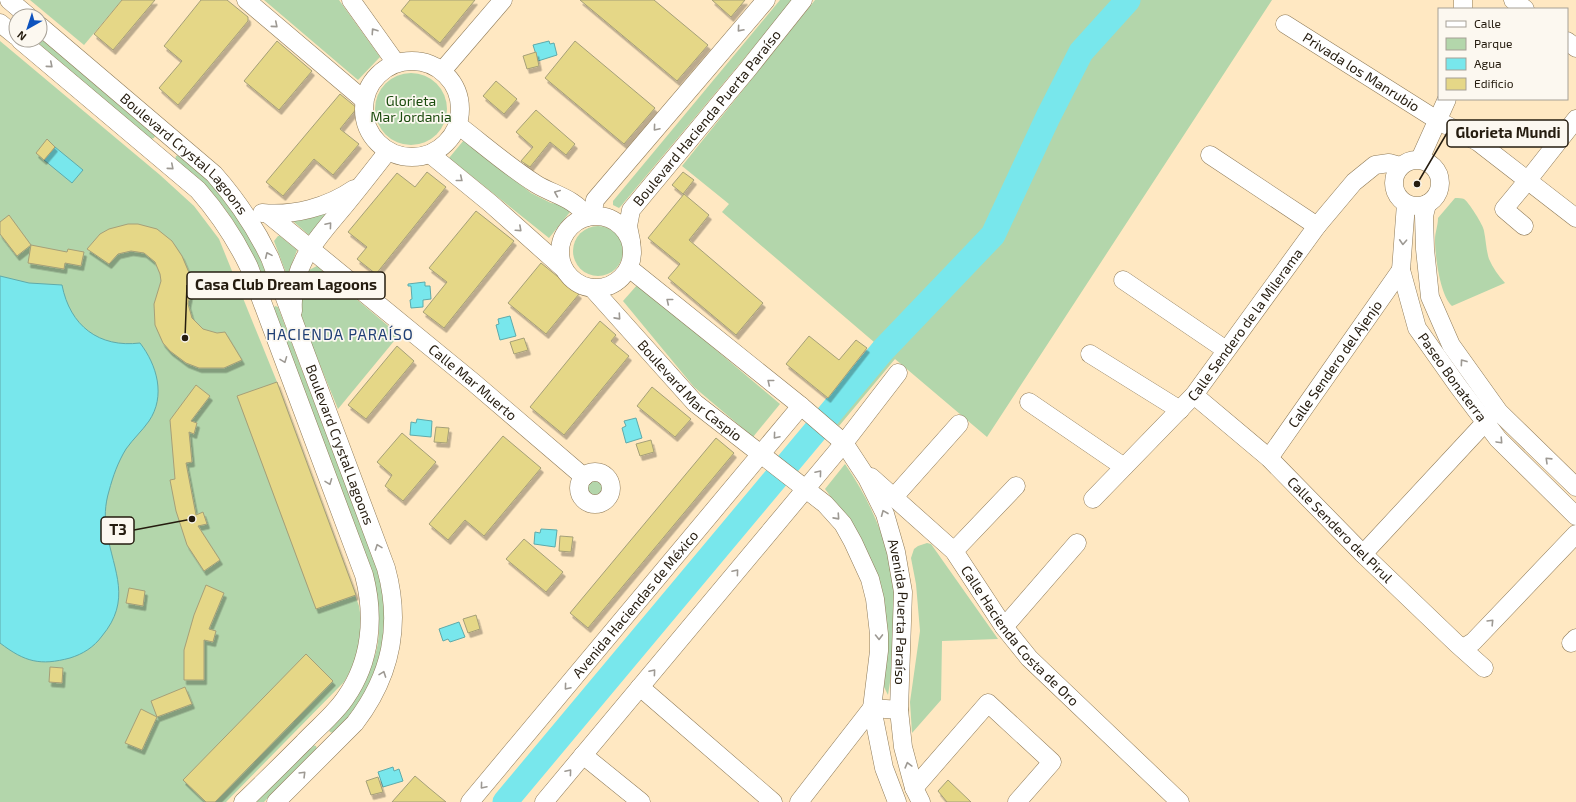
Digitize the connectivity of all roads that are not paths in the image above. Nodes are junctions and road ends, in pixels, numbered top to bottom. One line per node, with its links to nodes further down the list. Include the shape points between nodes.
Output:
1 (9, 0): 8 (street)
2 (246, 0): 19 (street, one-way to 19)
3 (351, 0): 17 (street, one-way to 3)
4 (503, 0): 18 (street)
5 (766, 0): 37 (street, Boulevard Hacienda Puerta Paraíso, one-way to 37, via 595,200)
6 (803, 0): 41 (street, Boulevard Hacienda Puerta Paraíso, via 631,210 628,226)
7 (1513, 0): 9 (street)
8 (18, 8)
9 (1524, 8)
10 (0, 23): 12 (street)
11 (1285, 24): 22 (street, Privada los Manrubio)
12 (8, 30)
13 (48, 33): 24 (street, Boulevard Crystal Lagoons)
14 (1568, 42): 16 (street)
15 (30, 48): 26 (street, Boulevard Crystal Lagoons, one-way to 26)
16 (1576, 48)
17 (396, 63): 18 (street, via 420,61); 19 (street, via 375,78)
18 (442, 71): 23 (street, via 458,96 461,113)
19 (364, 100): 25 (street, via 368,130 376,142)
20 (1447, 100): 22 (street)
21 (1576, 119): 31 (street)
22 (1437, 120): 29 (street); 31 (street, Privada los Manrubio, via 1478,142)
23 (458, 125): 27 (street, via 448,143); 37 (street, one-way to 23, via 563,196 537,184)
24 (170, 136): 26 (street); 35 (street, Boulevard Crystal Lagoons, via 214,174)
25 (388, 151): 27 (street, via 402,157 416,158); 32 (street)
26 (156, 154): 49 (street, Boulevard Crystal Lagoons, one-way to 49, via 198,190 221,217 240,249)
27 (430, 154): 43 (street, one-way to 43)
28 (1210, 155): 39 (street)
29 (1420, 159): 30 (street, via 1413,159); 34 (street, via 1431,164 1438,174 1440,185 1436,196)
30 (1400, 166): 33 (street, via 1394,175 1393,186); 39 (street, Calle Sendero de la Milerama, via 1389,163 1375,166 1354,182)
31 (1528, 180): 38 (street, Privada los Manrubio); 40 (street, via 1504,209)
32 (363, 184): 36 (street, via 337,199 312,208); 42 (street, one-way to 32)
33 (1406, 204): 34 (street); 45 (street, Paseo Bonaterra, one-way to 45)
34 (1427, 204): 57 (street, Paseo Bonaterra, one-way to 34, via 1451,345 1430,297 1424,216)
35 (244, 210): 36 (street); 48 (street, Boulevard Crystal Lagoons, one-way to 35, via 260,238)
36 (268, 214): 42 (street, Calle Mar Muerto)
37 (589, 216): 41 (street, via 608,218 622,227); 43 (street, via 572,224 563,237 560,252)
38 (1576, 218)
39 (1317, 226): 51 (street, Calle Sendero de la Milerama)
40 (1524, 226)
41 (631, 241): 44 (street, via 632,255)
42 (310, 248): 50 (street, via 299,270 293,295); 66 (street, Calle Mar Muerto)
43 (564, 268): 47 (street, via 575,282)
44 (628, 268): 47 (street, via 619,280 606,286); 56 (street, one-way to 44)
45 (1402, 270): 59 (street, Paseo Bonaterra, via 1417,328); 63 (street, Calle Sendero del Ajenjo)
46 (1123, 280): 51 (street)
47 (592, 288): 62 (street, Boulevard Mar Caspio, one-way to 62, via 695,403)
48 (282, 292): 49 (street); 50 (street, Boulevard Crystal Lagoons)
49 (261, 299): 83 (street, Boulevard Crystal Lagoons, one-way to 83, via 364,574 370,602 368,645 360,672 346,697)
50 (294, 324): 84 (street, Boulevard Crystal Lagoons, one-way to 50, via 365,710 381,681 390,650 394,617 386,568)
51 (1226, 350): 54 (street, Calle Sendero de la Milerama)
52 (1090, 354): 58 (street)
53 (898, 373): 61 (street)
54 (1194, 395): 58 (street, Calle Sendero de la Milerama); 63 (street, Calle Sendero del Pirul)
55 (1029, 402): 64 (street)
56 (800, 406): 61 (street); 62 (street, Avenida Haciendas de México, one-way to 62)
57 (1497, 409): 59 (street); 69 (street, Paseo Bonaterra, one-way to 57)
58 (1180, 410): 64 (street, Calle Sendero de la Milerama)
59 (1485, 422): 72 (street, Paseo Bonaterra, one-way to 72, via 1498,440); 76 (street)
60 (959, 424): 70 (street)
61 (839, 440): 65 (street, Avenida Puerta Paraíso); 67 (street, one-way to 61)
62 (765, 458): 67 (street, Boulevard Mar Caspio); 89 (street, Avenida Haciendas de México, one-way to 89)
63 (1269, 458): 76 (street, Calle Sendero del Pirul)
64 (1124, 467): 71 (street, Calle Sendero de la Milerama)
65 (862, 469): 70 (street, Calle Hacienda Costa de Oro); 82 (street, Avenida Puerta Paraíso, one-way to 65, via 902,592 896,552 885,514)
66 (584, 477)
67 (801, 486): 80 (street, one-way to 67); 81 (street, Avenida Puerta Paraíso, one-way to 81, via 825,504 843,524 870,579 879,634 878,669)
68 (1016, 486): 75 (street)
69 (1576, 487)
70 (894, 497): 75 (street, Calle Hacienda Costa de Oro)
71 (1093, 499)
72 (1576, 516)
73 (1576, 534): 78 (street, one-way to 73, via 1473,642)
74 (1077, 543): 77 (street)
75 (954, 551): 77 (street, Calle Hacienda Costa de Oro)
76 (1363, 554): 78 (street, Calle Sendero del Pirul)
77 (1004, 627): 96 (street, Calle Hacienda Costa de Oro, via 1029,658)
78 (1463, 648): 79 (street, Calle Sendero del Pirul)
79 (1484, 668)
80 (640, 687): 85 (street); 92 (street)
81 (872, 708): 82 (street); 93 (street); 94 (street, Avenida Puerta Paraíso, via 884,768)
82 (899, 710): 86 (street, Avenida Puerta Paraíso, one-way to 82, via 903,747)
83 (315, 731): 84 (street); 87 (street, Boulevard Crystal Lagoons)
84 (331, 747): 88 (street, Boulevard Crystal Lagoons, one-way to 84)
85 (584, 755): 90 (street, one-way to 85); 91 (street)
86 (917, 795): 95 (street, via 988,702 1052,762)
87 (243, 802)
88 (276, 802)
89 (470, 802)
90 (544, 802)
91 (641, 802)
92 (773, 802)
93 (799, 802)
94 (897, 802)
95 (1017, 802)
96 (1180, 802)

